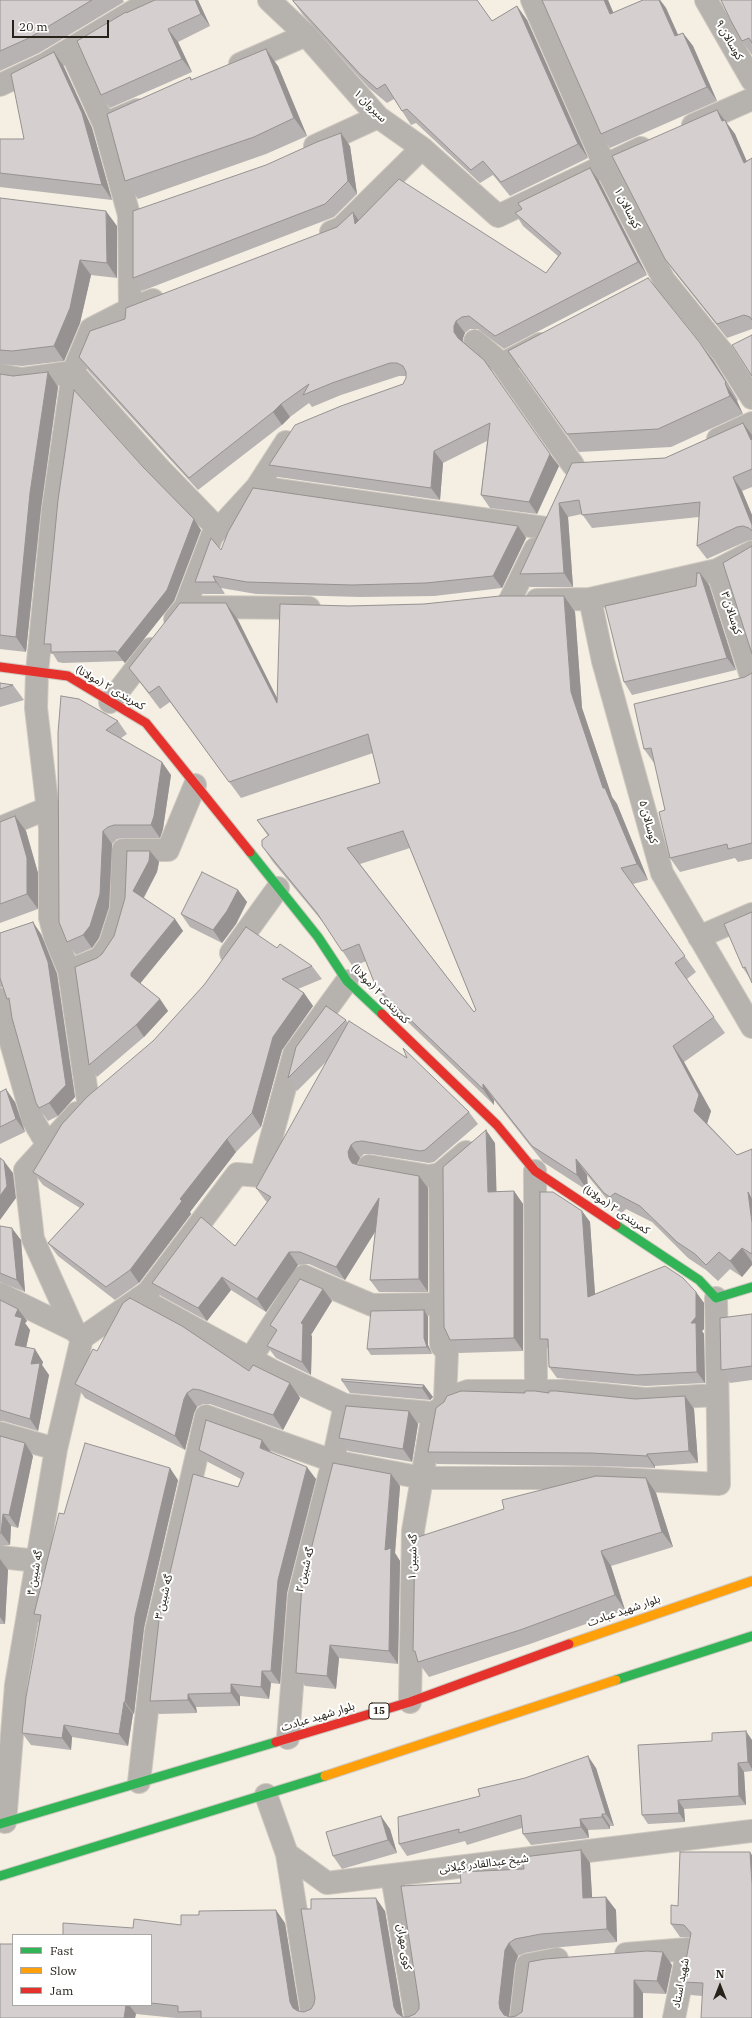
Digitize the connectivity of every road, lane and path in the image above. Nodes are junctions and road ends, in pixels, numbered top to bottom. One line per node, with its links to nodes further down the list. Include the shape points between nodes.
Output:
1 (152, 0): 6 (street)
2 (270, 0): 5 (street, سیروان ۱)
3 (532, 0): 16 (street, کوسالان ۱)
4 (706, 0): 8 (street, کوسالان ۹)
5 (306, 35): 7 (street); 12 (street, سیروان ۱)
6 (70, 49): 9 (street); 13 (street)
7 (219, 73)
8 (752, 80)
9 (0, 85)
10 (752, 99): 16 (street)
11 (154, 102): 13 (street)
12 (378, 117): 14 (street, سیروان ۱); 15 (street)
13 (104, 124): 19 (street)
14 (422, 148): 16 (street, سیروان ۱, via 498,216); 20 (street, via 341,228)
15 (299, 153)
16 (604, 164): 26 (street, کوسالان ۱, via 657,284)
17 (151, 207): 19 (street)
18 (106, 212): 19 (street)
19 (129, 215): 22 (street)
20 (312, 239)
21 (174, 292): 22 (street)
22 (130, 309): 28 (street, via 91,329)
23 (558, 335): 27 (street)
24 (475, 341): 27 (street)
25 (745, 344): 26 (street)
26 (723, 352): 30 (street, کوسالان ۱)
27 (502, 364): 35 (street)
28 (73, 372): 29 (street, via 22,379); 40 (street); 49 (street, via 53,509)
29 (0, 375)
30 (752, 398)
31 (752, 423): 33 (street)
32 (295, 428): 37 (street)
33 (703, 446)
34 (596, 464): 35 (street)
35 (573, 465): 36 (street)
36 (564, 486)
37 (257, 487): 39 (street); 40 (street)
38 (554, 507): 39 (street)
39 (545, 528): 44 (street)
40 (218, 529): 46 (street, via 212,536)
41 (752, 552): 42 (street)
42 (717, 570): 43 (street); 50 (street, کوسالان ۳)
43 (590, 599): 44 (street); 54 (street, کوسالان ۵)
44 (510, 600): 45 (street)
45 (487, 603)
46 (185, 607): 47 (street); 52 (street)
47 (328, 609)
48 (0, 667): 49 (main road, کمربندی ۲ (مولانا))
49 (36, 672): 52 (main road, کمربندی ۲ (مولانا), via 68,676); 56 (street, via 36,708)
50 (751, 673): 51 (street)
51 (730, 684)
52 (110, 702): 55 (main road, کمربندی ۲ (مولانا), via 146,723)
53 (639, 706): 54 (street)
54 (617, 711): 62 (street, کوسالان ۵, via 662,873)
55 (195, 785): 58 (main road, کمربندی ۲ (مولانا)); 63 (street, via 168,850 123,850 121,909 110,944 100,958)
56 (48, 808): 57 (street); 60 (street)
57 (0, 828)
58 (278, 888): 64 (street); 65 (main road, کمربندی ۲ (مولانا), via 318,937)
59 (752, 914): 62 (street)
60 (50, 918): 61 (street); 63 (street)
61 (28, 926)
62 (699, 937): 67 (street, کوسالان ۵)
63 (69, 971): 69 (street)
64 (217, 971)
65 (347, 981): 70 (main road, کمربندی ۲ (مولانا)); 77 (street, via 294,1054 261,1176 237,1174 148,1292)
66 (0, 999): 71 (street, via 33,1120)
67 (752, 1027)
68 (106, 1086): 69 (street)
69 (88, 1101): 71 (street)
70 (497, 1125): 73 (main road, کمربندی ۲ (مولانا)); 74 (street)
71 (47, 1144): 80 (street, via 25,1170 33,1239)
72 (369, 1166): 74 (street, via 429,1176)
73 (535, 1171): 78 (main road, کمربندی ۲ (مولانا), via 699,1280); 82 (street)
74 (440, 1174): 79 (street, گه شبین ۱)
75 (752, 1286): 78 (main road)
76 (0, 1294): 80 (street)
77 (139, 1298): 80 (street); 81 (street)
78 (716, 1298): 83 (street)
79 (441, 1304): 81 (street, via 372,1305 304,1276); 85 (street, گه شبین ۱, via 441,1345 447,1352)
80 (78, 1334): 87 (street, گه شبین ۴)
81 (251, 1358): 84 (street)
82 (536, 1390): 83 (street, via 645,1399); 85 (street, via 468,1391)
83 (716, 1394): 89 (street, via 719,1484 600,1478)
84 (345, 1405): 85 (street); 88 (street, گه شبین ۲)
85 (439, 1406): 89 (street, گه شبین ۱)
86 (0, 1433): 87 (street)
87 (56, 1449): 91 (street, گه شبین ۴)
88 (333, 1461): 89 (street); 96 (street, گه شبین ۲, via 299,1596); 97 (street, گه شبین ۳, via 206,1416 156,1631)
89 (423, 1478): 95 (street, گه شبین ۱, via 413,1531)
90 (0, 1557): 91 (street)
91 (37, 1560): 94 (street, گه شبین ۴)
92 (752, 1581): 95 (main road, بلوار شهید عبادت / 15, via 625,1623)
93 (752, 1636): 98 (main road)
94 (8, 1684): 99 (street, گه شبین ۴)
95 (410, 1702): 96 (main road, بلوار شهید عبادت / 15)
96 (288, 1738): 97 (main road, بلوار شهید عبادت / 15)
97 (139, 1782): 99 (main road, بلوار شهید عبادت / 15)
98 (266, 1795): 101 (street); 102 (main road)
99 (3, 1823)
100 (752, 1831): 103 (street, شیخ عبدالقادر گیلانی)
101 (287, 1854): 103 (street, شیخ عبدالقادر گیلانی, via 327,1883); 106 (street)
102 (0, 1876)
103 (392, 1876): 107 (street, کوی مهران)
104 (609, 1955): 109 (street, شهید استاد, via 688,1949)
105 (577, 1958): 108 (street, via 527,1965)
106 (312, 2013)
107 (416, 2018)
108 (521, 2018)
109 (674, 2018)

